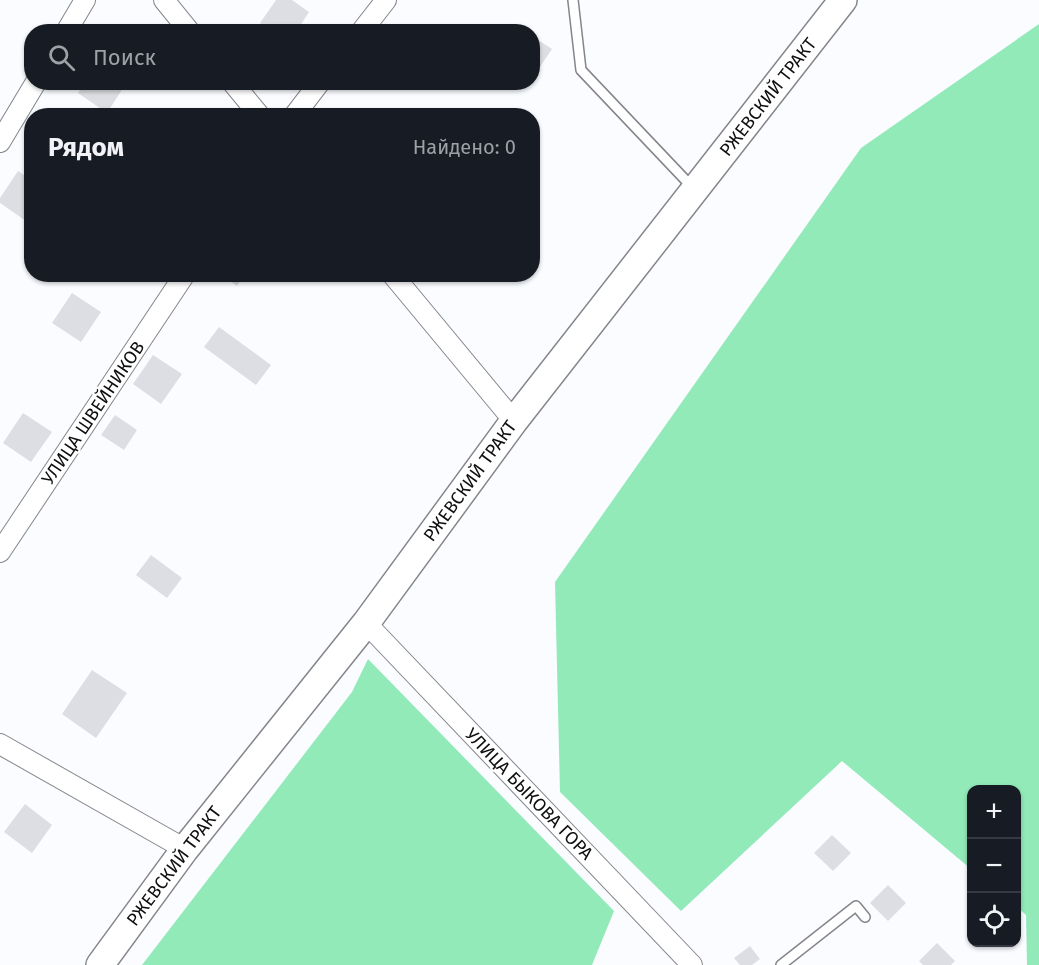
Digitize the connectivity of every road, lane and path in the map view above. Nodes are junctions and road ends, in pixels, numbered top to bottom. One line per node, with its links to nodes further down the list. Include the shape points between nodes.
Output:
1 (85, 0): 6 (street)
2 (164, 0): 7 (street)
3 (386, 0): 8 (street)
4 (573, 0): 15 (lane, via 581,70)
5 (843, 0): 15 (main road, РЖЕВСКИЙ ТРАКТ)
6 (71, 24)
7 (184, 24)
8 (367, 24)
9 (31, 90): 14 (street)
10 (239, 90): 12 (street)
11 (314, 90): 13 (street)
12 (253, 108)
13 (300, 108)
14 (0, 142)
15 (694, 190): 18 (main road, РЖЕВСКИЙ ТРАКТ)
16 (180, 282): 19 (street, УЛИЦА ШВЕЙНИКОВ)
17 (399, 282): 18 (street)
18 (514, 421): 20 (main road, РЖЕВСКИЙ ТРАКТ)
19 (0, 552)
20 (366, 623): 22 (main road, РЖЕВСКИЙ ТРАКТ); 25 (street, УЛИЦА БЫКОВА ГОРА)
21 (0, 744): 22 (street)
22 (185, 849): 24 (main road, РЖЕВСКИЙ ТРАКТ)
23 (865, 917): 26 (lane, via 856,906)
24 (100, 965)
25 (692, 965)
26 (781, 965)

